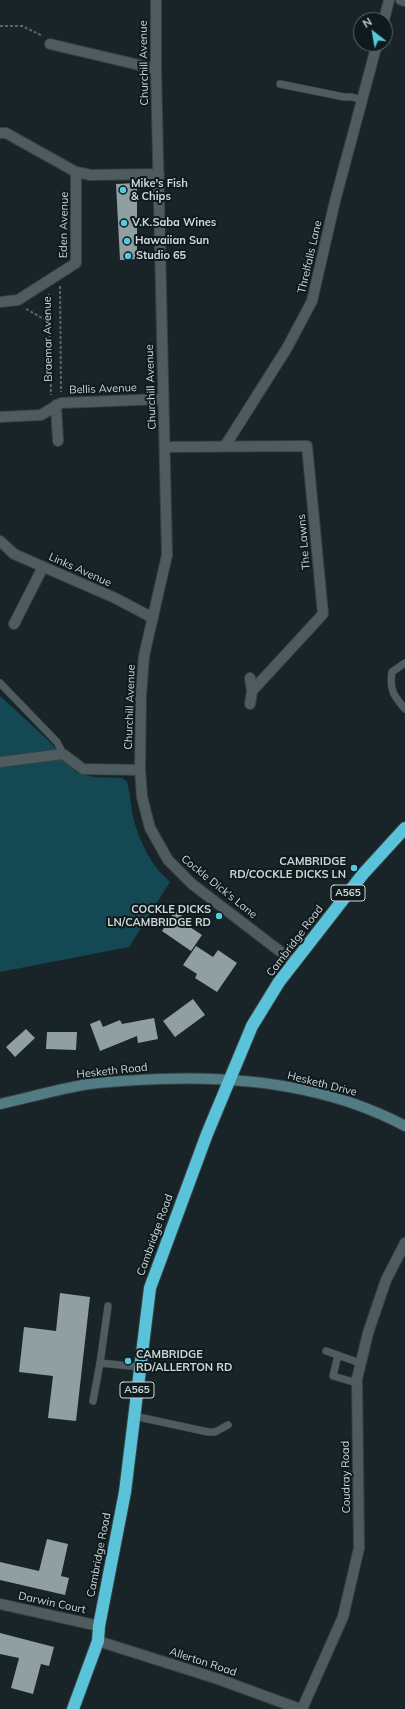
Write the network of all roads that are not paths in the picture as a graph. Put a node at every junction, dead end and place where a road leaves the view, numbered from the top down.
1 (156, 0) edge
2 (389, 0) edge
3 (401, 0) edge
4 (405, 1) edge
5 (386, 12) edge
6 (50, 44) road end
7 (375, 52) edge
8 (156, 69) junction
9 (280, 84) dead end
10 (362, 100) junction
11 (0, 133) edge
12 (76, 172) junction
13 (159, 174) junction
14 (0, 302) edge
15 (163, 399) junction
16 (56, 405) junction
17 (0, 417) edge
18 (58, 441) dead end
19 (225, 446) junction
20 (165, 447) junction
21 (0, 541) edge
22 (43, 567) junction
23 (153, 618) junction
24 (14, 624) dead end
25 (405, 663) edge
26 (250, 678) dead end
27 (0, 683) edge
28 (252, 691) junction
29 (250, 704) dead end
30 (405, 709) edge
31 (63, 754) junction
32 (0, 762) edge
33 (140, 770) junction
34 (405, 828) edge
35 (294, 962) junction
36 (229, 1079) junction
37 (0, 1104) edge
38 (405, 1126) edge
39 (405, 1243) edge
40 (108, 1306) dead end
41 (326, 1352) dead end
42 (338, 1355) junction
43 (100, 1363) junction
44 (360, 1364) junction
45 (140, 1367) junction
46 (357, 1383) junction
47 (93, 1401) dead end
48 (134, 1416) junction
49 (228, 1425) dead end
50 (0, 1604) edge
51 (99, 1626) junction
52 (98, 1641) junction
53 (73, 1709) edge
54 (301, 1709) edge

1 - 8 street, Churchill Avenue
2 - 5 street
3 - 4 street
6 - 8 street
7 - 10 street, Threlfalls Lane
8 - 13 street, Churchill Avenue
9 - 10 lane
10 - 19 street, Threlfalls Lane
11 - 12 street
12 - 13 street
12 - 14 street, Eden Avenue
13 - 15 street, Churchill Avenue
15 - 16 street, Bellis Avenue
15 - 20 street, Churchill Avenue
16 - 17 street, Bellis Avenue
16 - 18 street
19 - 20 street
19 - 28 street, The Lawns
20 - 23 street, Churchill Avenue
21 - 22 street, Links Avenue
22 - 23 street, Links Avenue
22 - 24 street
23 - 33 street, Churchill Avenue
25 - 30 lane
26 - 28 street
27 - 31 lane
28 - 29 street
31 - 32 street
31 - 33 street
33 - 35 street, Cockle Dick's Lane
34 - 35 highway, Cambridge Road / A565
35 - 36 highway, Cambridge Road / A565
36 - 37 street, Hesketh Road
36 - 38 street, Hesketh Drive
36 - 45 highway, Cambridge Road / A565
39 - 44 street, Coudray Road
40 - 43 lane
41 - 42 lane
42 - 44 lane
42 - 46 lane
43 - 45 lane
43 - 47 lane
44 - 46 street, Coudray Road
45 - 48 highway, Cambridge Road / A565
46 - 54 street, Coudray Road
48 - 49 lane
48 - 51 highway, Cambridge Road / A565
50 - 51 street, Darwin Court
51 - 52 highway, Cambridge Road / A565
52 - 53 highway, Cambridge Road / A565
52 - 54 street, Allerton Road

